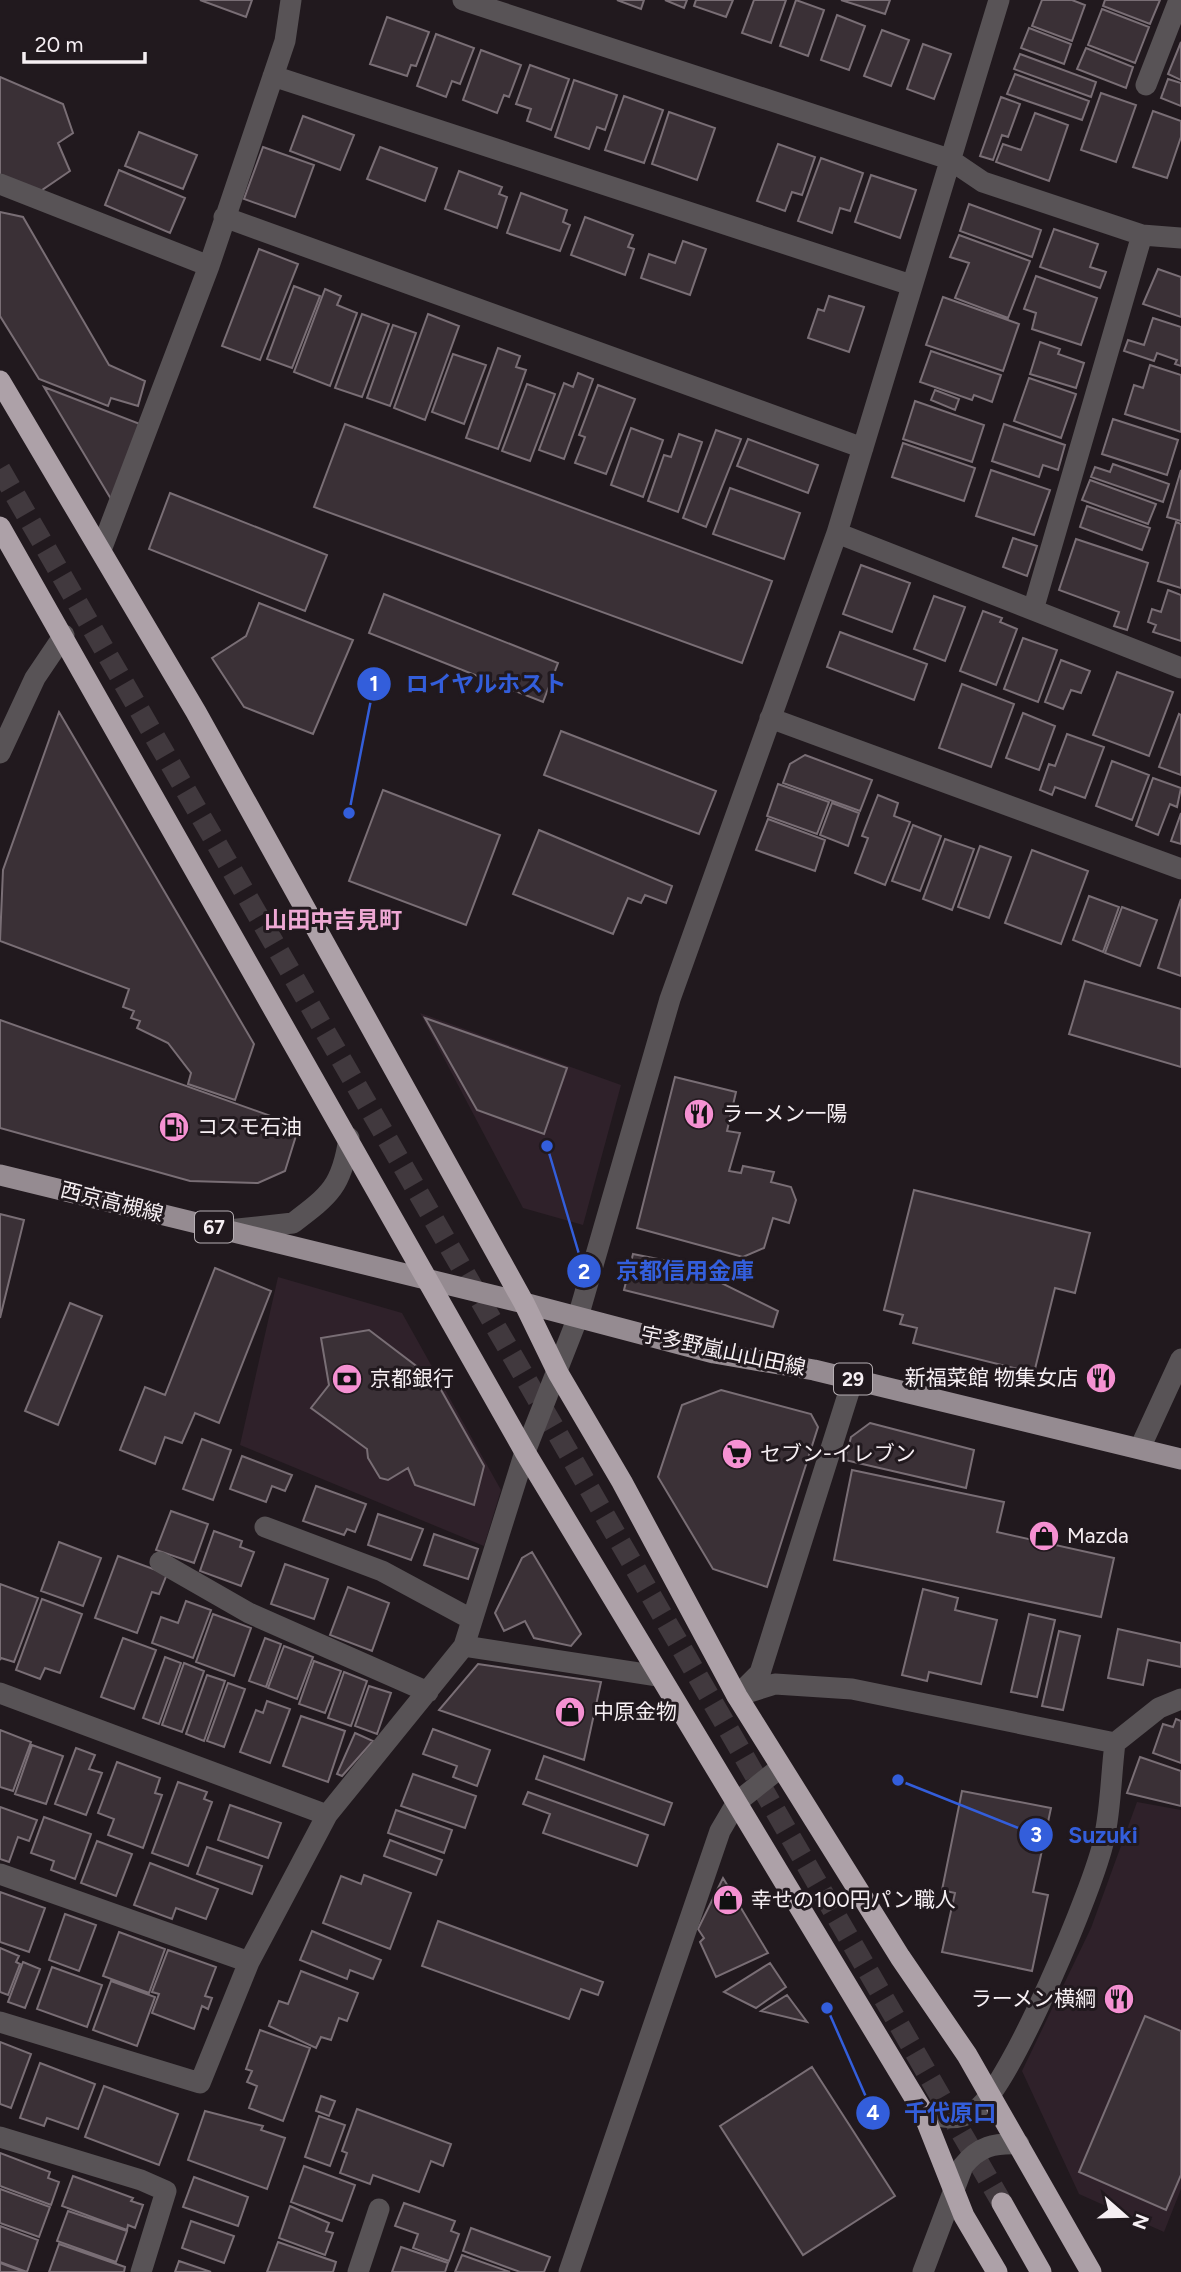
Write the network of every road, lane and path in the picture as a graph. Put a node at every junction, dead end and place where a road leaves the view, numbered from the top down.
1 (291, 0) edge
2 (463, 0) edge
3 (999, 0) edge
4 (1179, 0) edge
5 (273, 76) junction
6 (1146, 85) dead end
7 (949, 159) junction
8 (0, 184) edge
9 (224, 217) junction
10 (1142, 235) junction
11 (1181, 238) edge
12 (209, 266) junction
13 (911, 285) junction
14 (0, 381) edge
15 (863, 448) junction
16 (0, 527) edge
17 (837, 533) junction
18 (101, 550) junction
19 (1033, 610) junction
20 (64, 635) junction
21 (1181, 668) edge
22 (770, 718) junction
23 (0, 753) edge
24 (1181, 869) edge
25 (349, 1138) junction
26 (0, 1175) edge
27 (226, 1230) junction
28 (429, 1280) junction
29 (524, 1303) junction
30 (578, 1317) junction
31 (1181, 1359) edge
32 (558, 1373) junction
33 (853, 1379) junction
34 (1139, 1448) junction
35 (525, 1452) junction
36 (1181, 1459) edge
37 (265, 1527) dead end
38 (160, 1562) dead end
39 (471, 1619) junction
40 (464, 1646) junction
41 (658, 1676) junction
42 (428, 1692) junction
43 (0, 1693) edge
44 (737, 1696) junction
45 (1181, 1699) edge
46 (1115, 1743) junction
47 (780, 1768) junction
48 (737, 1802) junction
49 (327, 1815) junction
50 (0, 1874) edge
51 (249, 1962) junction
52 (0, 2022) edge
53 (989, 2096) junction
54 (922, 2110) junction
55 (0, 2137) edge
56 (1019, 2144) junction
57 (955, 2188) junction
58 (1002, 2203) tunnel mouth
59 (379, 2209) dead end
60 (141, 2272) edge
61 (358, 2272) edge
62 (569, 2272) edge
63 (923, 2272) edge
64 (997, 2272) edge
65 (1041, 2272) edge
66 (1091, 2272) edge

1 - 5 street
2 - 7 street
3 - 7 street
4 - 6 street
5 - 9 street
5 - 13 street
7 - 10 street
7 - 13 street
8 - 12 street
9 - 12 street
9 - 15 street
10 - 11 street
10 - 19 street
12 - 18 street
13 - 15 street
14 - 18 highway
15 - 17 street
16 - 20 highway
17 - 19 street
17 - 22 street
18 - 29 highway
19 - 21 street
20 - 23 street
20 - 25 highway
22 - 24 street
22 - 30 street
25 - 27 street
25 - 28 highway
26 - 27 main road, 西京高槻線 / 67
27 - 28 main road, 西京高槻線 / 67
28 - 29 main road, 宇多野嵐山山田線 / 29
28 - 35 highway
29 - 30 main road, 宇多野嵐山山田線 / 29
29 - 32 highway
30 - 32 street
30 - 33 main road, 宇多野嵐山山田線 / 29
31 - 34 street
32 - 35 street
32 - 44 highway
33 - 34 main road, 宇多野嵐山山田線 / 29
33 - 44 street
34 - 36 main road, 宇多野嵐山山田線 / 29
35 - 39 street
35 - 41 highway
37 - 39 street
38 - 42 street
39 - 40 street
40 - 41 street
40 - 42 street
41 - 48 highway
42 - 49 street
43 - 49 street
44 - 46 street
44 - 47 highway
45 - 46 street
46 - 53 street
47 - 48 street
47 - 53 highway
48 - 54 highway
48 - 62 street
49 - 51 street
50 - 51 street
51 - 52 street
53 - 54 street
53 - 56 highway
54 - 57 highway
55 - 60 street
56 - 57 street
56 - 66 highway
57 - 63 street
57 - 64 highway
58 - 65 highway
59 - 61 street

